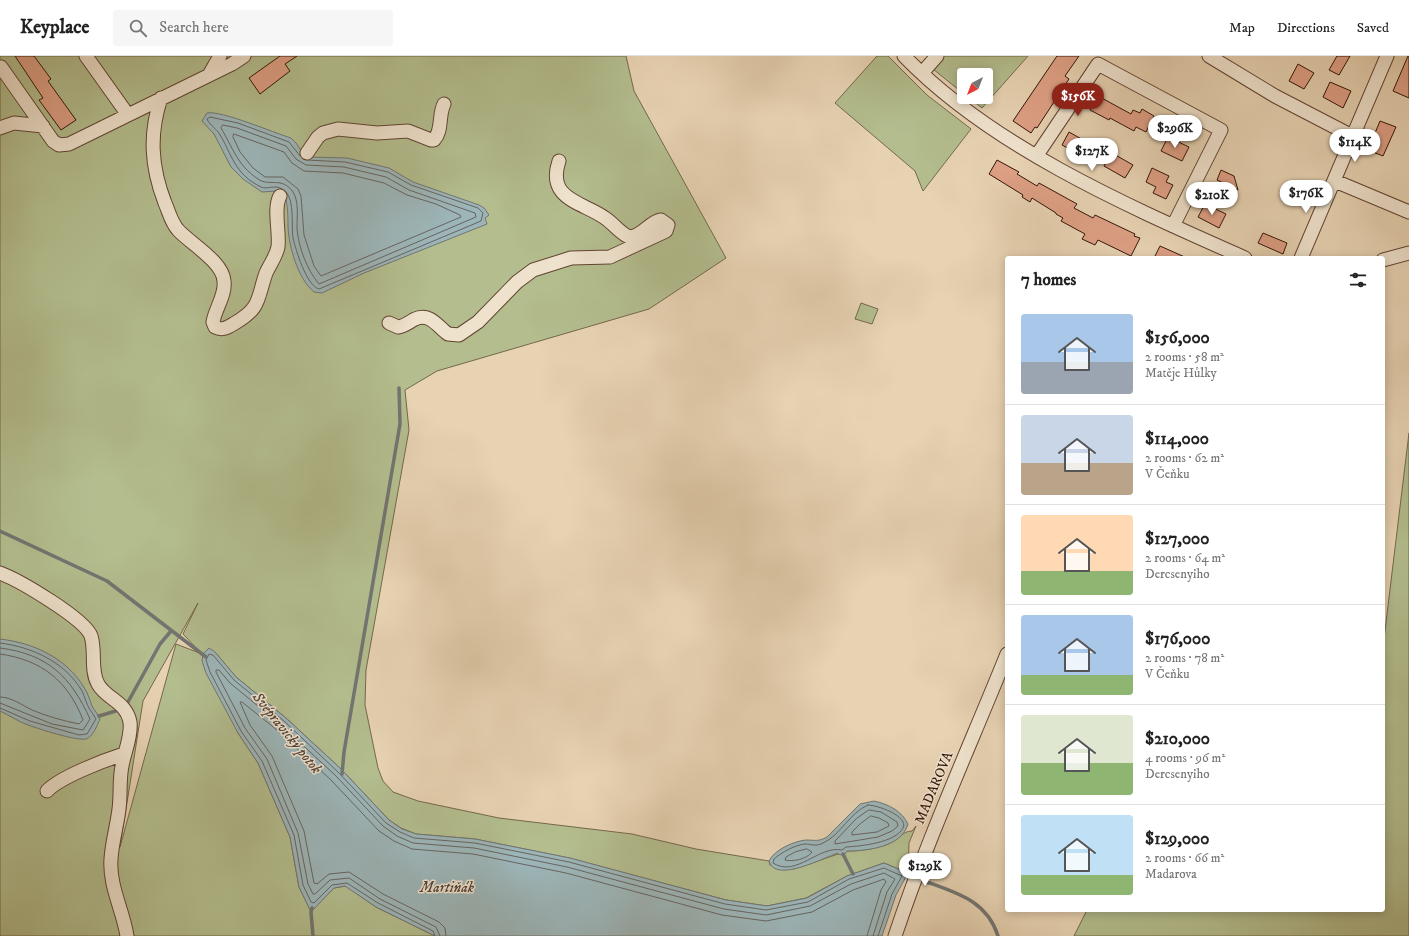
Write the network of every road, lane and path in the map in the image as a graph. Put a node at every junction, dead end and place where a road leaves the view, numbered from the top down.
1 (86, 56) edge
2 (220, 56) edge
3 (244, 56) edge
4 (904, 56) edge
5 (937, 56) edge
6 (1209, 56) edge
7 (1387, 56) edge
8 (1, 67) edge
9 (922, 73) junction
10 (208, 75) junction
11 (161, 98) junction
12 (444, 104) dead end
13 (128, 115) junction
14 (43, 126) junction
15 (0, 128) edge
16 (1352, 136) junction
17 (307, 153) dead end
18 (1037, 156) junction
19 (559, 161) dead end
20 (1334, 181) junction
21 (280, 196) dead end
22 (1409, 212) edge
23 (1173, 226) junction
24 (1409, 253) edge
25 (1240, 256) edge
26 (1302, 256) edge
27 (1386, 259) edge
28 (389, 323) dead end
29 (0, 573) edge
30 (1005, 659) edge
31 (124, 754) junction
32 (46, 791) dead end
33 (126, 936) edge
34 (894, 936) edge

1 - 13 street
2 - 10 street
3 - 10 street
4 - 9 street
5 - 9 street
6 - 16 street
7 - 16 street
8 - 14 street
9 - 18 street
10 - 11 street
11 - 13 street
11 - 21 street
12 - 17 street
13 - 14 street
14 - 15 street
16 - 20 street
18 - 23 street
18 - 23 street
19 - 28 street
20 - 22 street
20 - 26 street
23 - 25 street
24 - 27 street
29 - 31 street
30 - 34 street, MADAROVA
31 - 32 street
31 - 33 street

